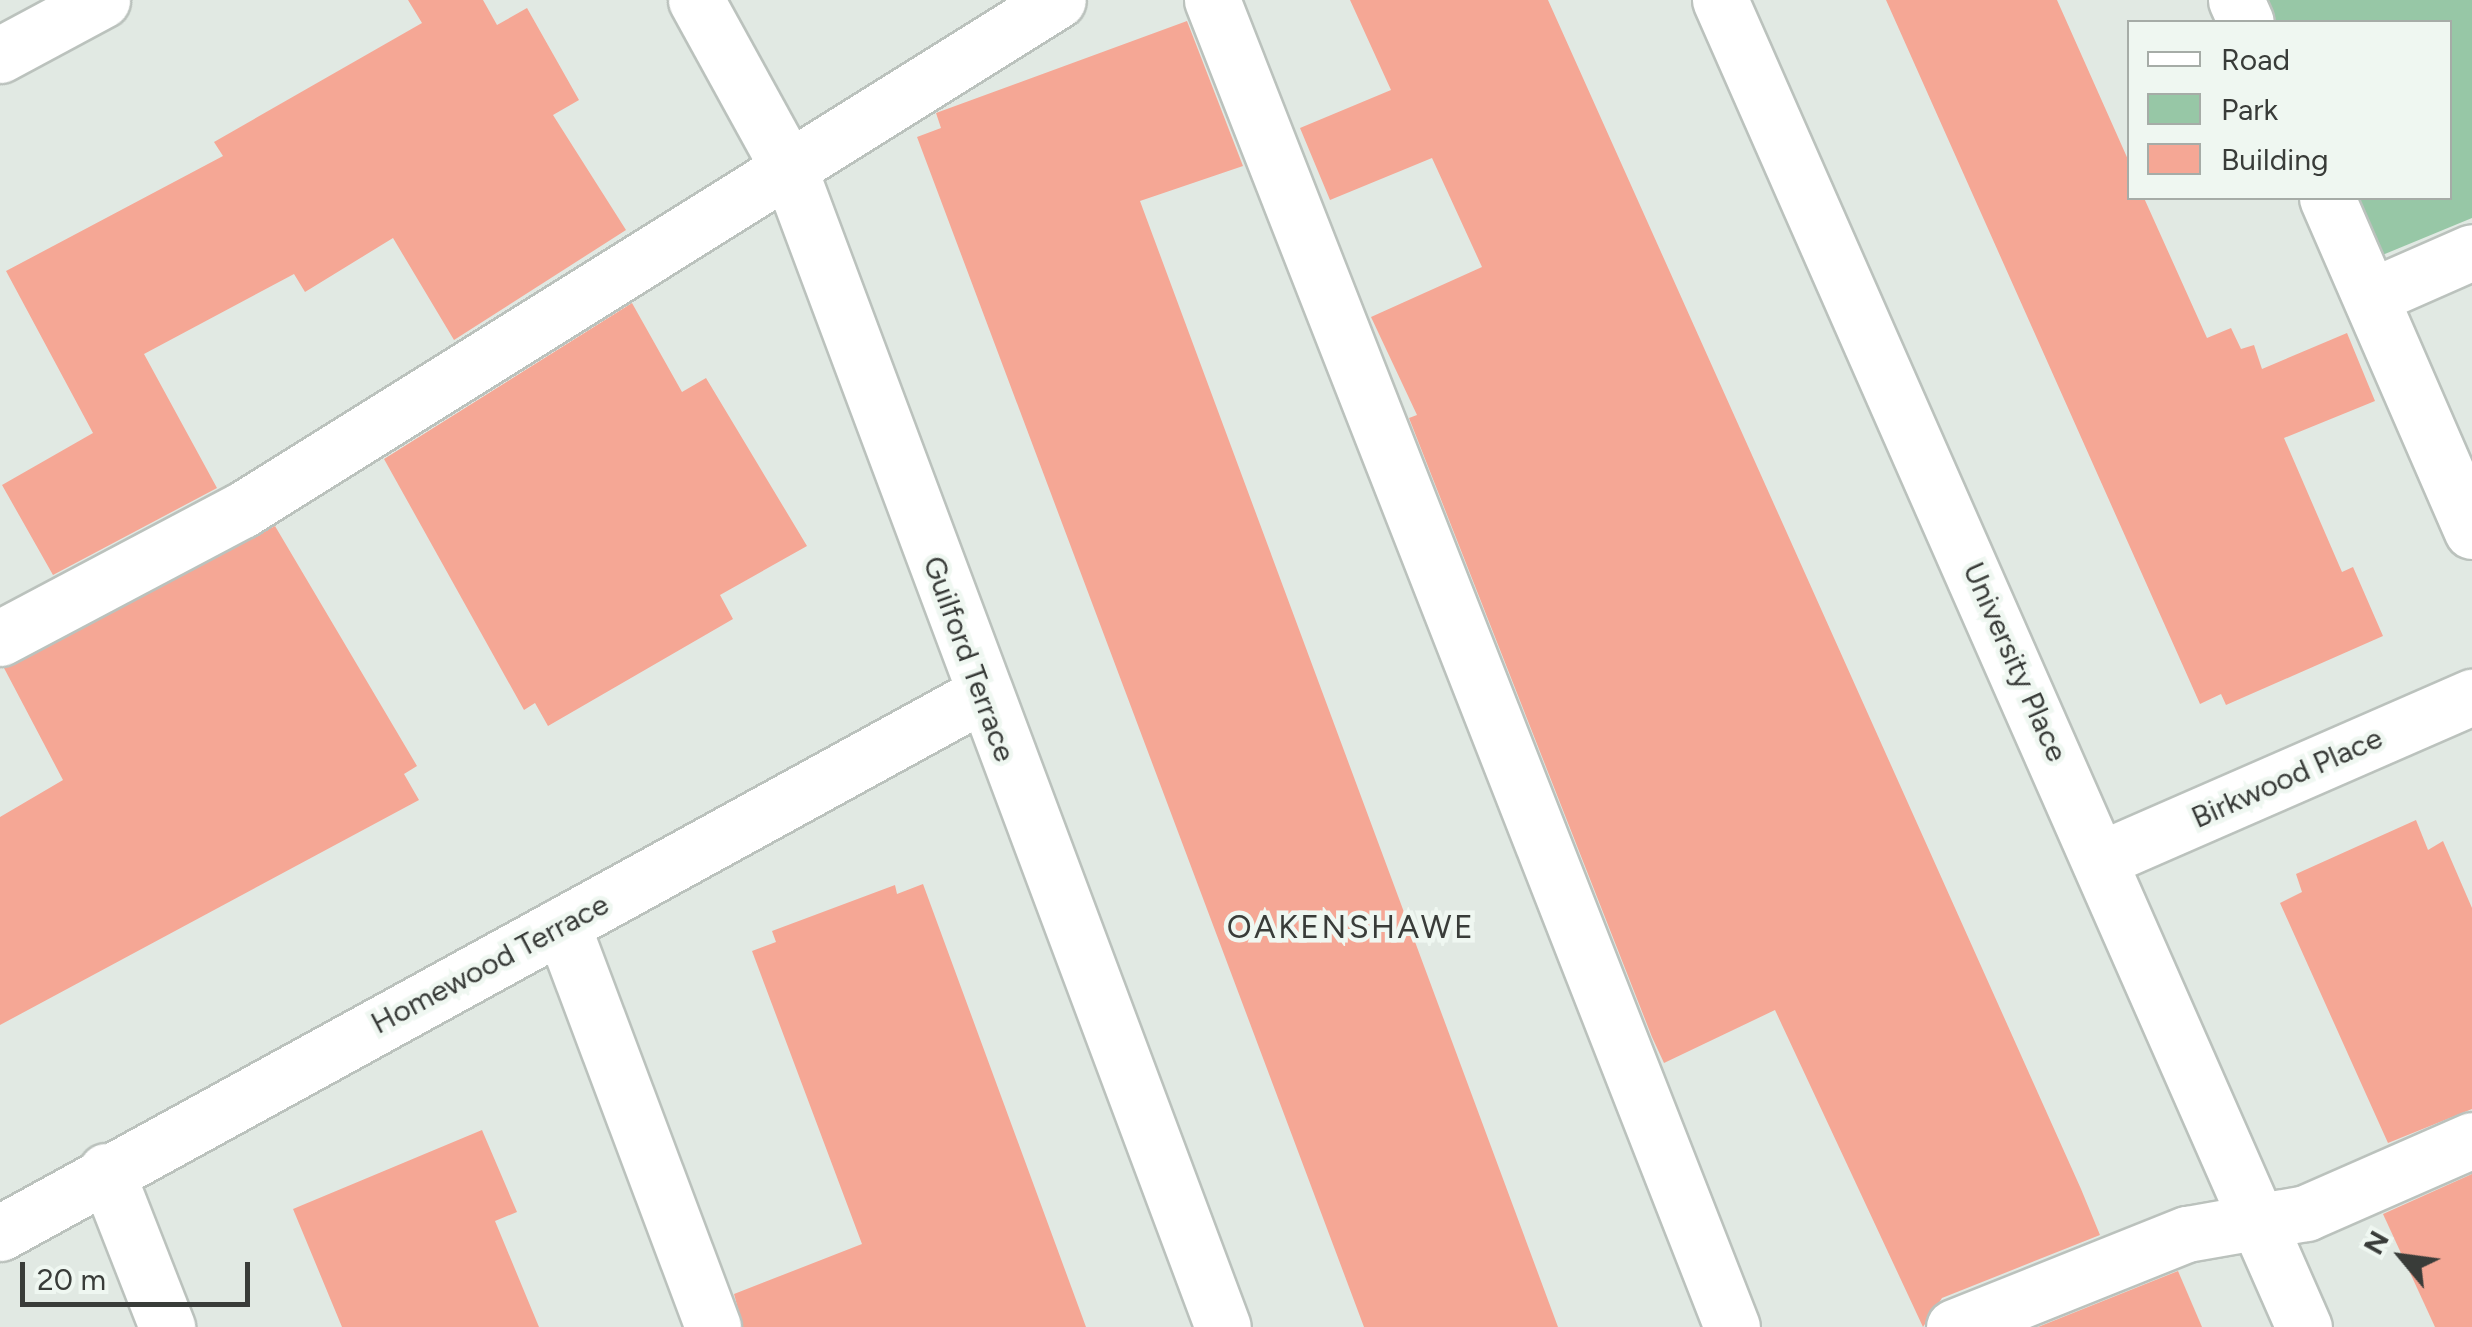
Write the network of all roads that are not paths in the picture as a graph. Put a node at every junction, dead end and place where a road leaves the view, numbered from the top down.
1 (102, 0) edge
2 (696, 0) edge
3 (1058, 0) edge
4 (1212, 0) edge
5 (1720, 0) edge
6 (0, 55) edge
7 (790, 170) junction
8 (2328, 200) edge
9 (2472, 252) edge
10 (2372, 296) junction
11 (2472, 531) edge
12 (0, 638) edge
13 (981, 695) junction
14 (2472, 697) edge
15 (2103, 858) junction
16 (562, 926) junction
17 (2472, 1140) edge
18 (106, 1172) junction
19 (2256, 1222) junction
20 (0, 1233) edge
21 (167, 1327) edge
22 (713, 1327) edge
23 (1223, 1327) edge
24 (1732, 1327) edge
25 (1954, 1327) edge
26 (2304, 1327) edge

1 - 6 street
2 - 7 street, Guilford Terrace
3 - 7 street
4 - 24 street
5 - 15 street, University Place
7 - 12 street
7 - 13 street, Guilford Terrace
8 - 10 street
9 - 10 street
10 - 11 street
13 - 16 street, Homewood Terrace
13 - 23 street, Guilford Terrace
14 - 15 street, Birkwood Place
15 - 19 street, University Place
16 - 18 street, Homewood Terrace
16 - 22 street
17 - 19 street
18 - 20 street, Homewood Terrace
18 - 21 street
19 - 25 street
19 - 26 street, University Place

